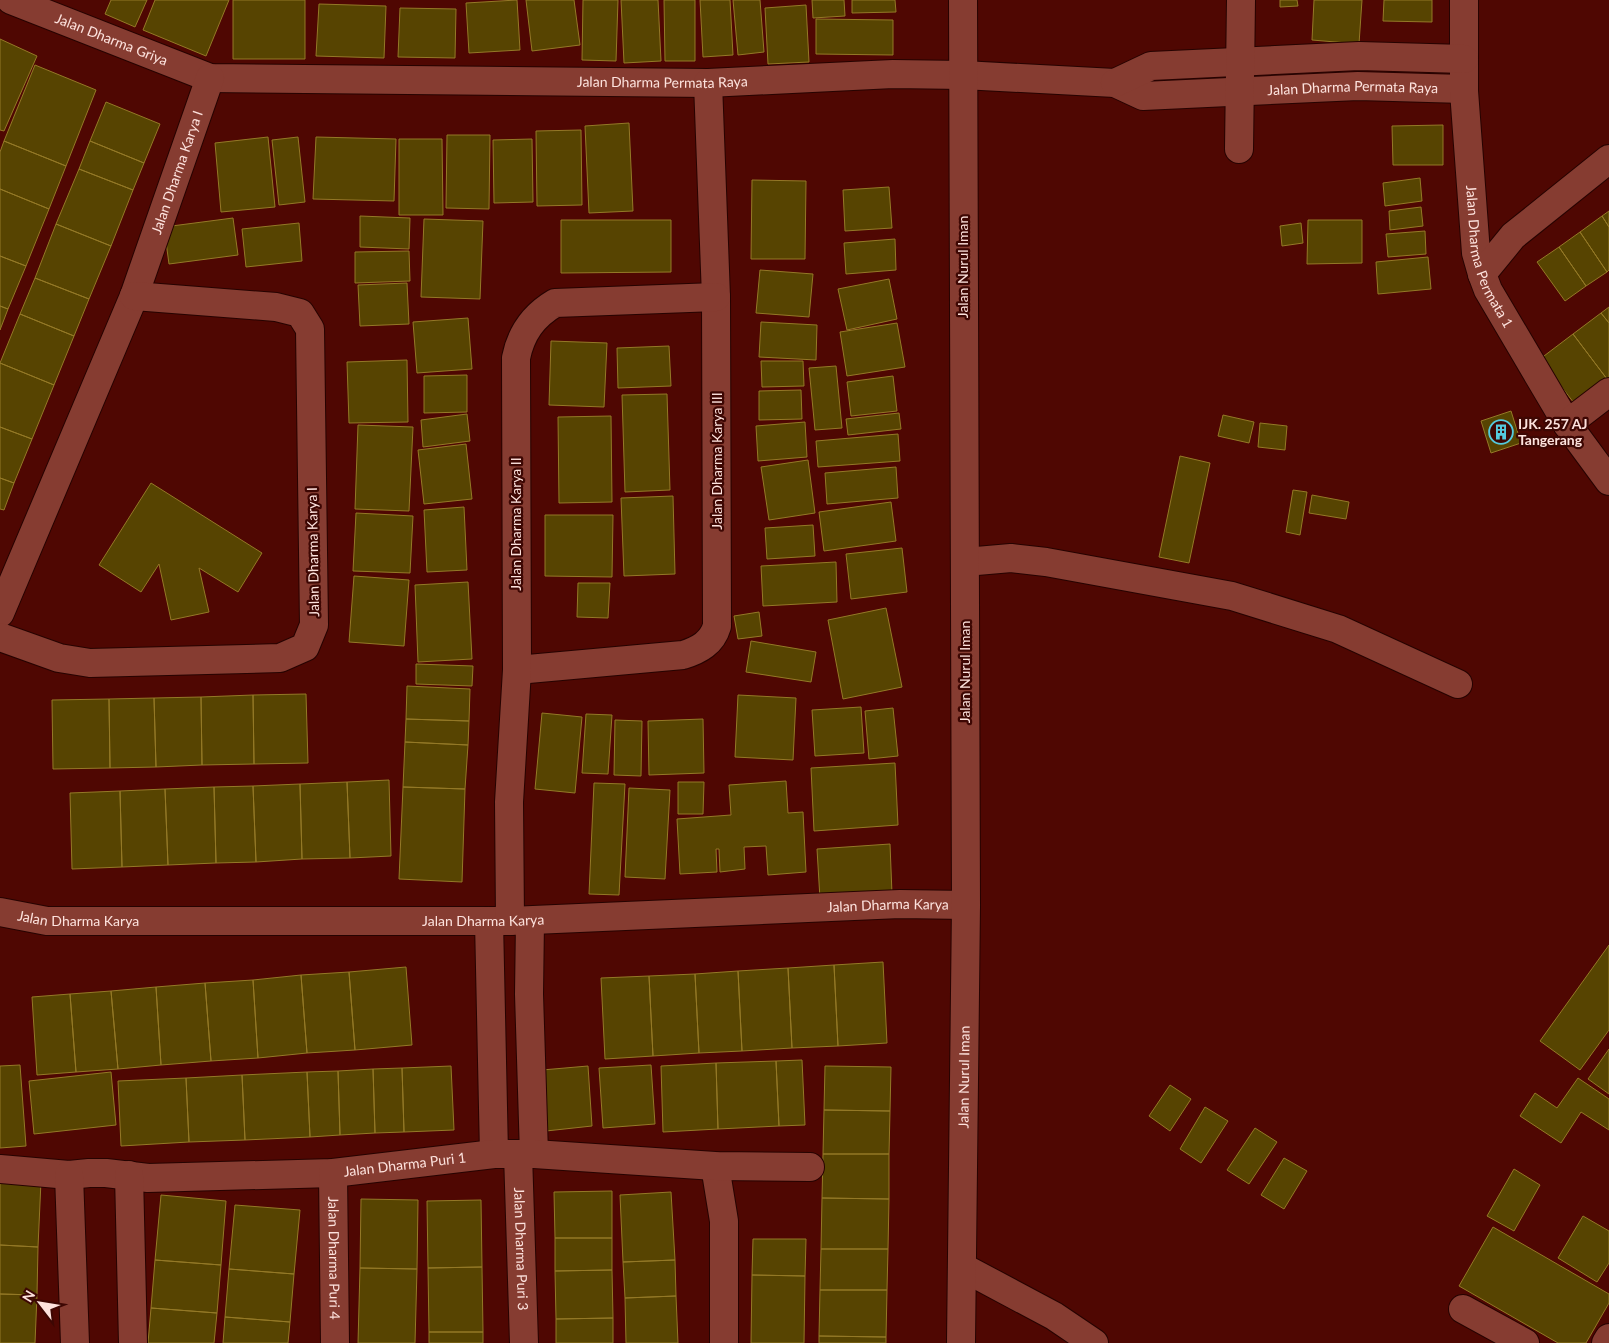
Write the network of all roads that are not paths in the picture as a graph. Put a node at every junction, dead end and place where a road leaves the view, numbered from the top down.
1 (963, 0) edge
2 (1241, 0) edge
3 (1464, 0) edge
4 (20, 2) edge
5 (1464, 60) junction
6 (1241, 62) junction
7 (963, 75) junction
8 (210, 78) junction
9 (708, 83) junction
10 (1115, 83) junction
11 (1464, 89) junction
12 (1241, 93) junction
13 (1238, 149) dead end
14 (1609, 159) edge
15 (1482, 274) junction
16 (134, 296) junction
17 (716, 297) junction
18 (1609, 392) edge
19 (1567, 424) junction
20 (1609, 481) edge
21 (964, 562) junction
22 (0, 613) edge
23 (0, 637) edge
24 (517, 670) junction
25 (1458, 684) dead end
26 (966, 905) junction
27 (0, 912) edge
28 (510, 921) junction
29 (515, 1154) junction
30 (715, 1166) junction
31 (810, 1167) dead end
32 (0, 1169) edge
33 (334, 1173) junction
34 (69, 1175) junction
35 (129, 1175) junction
36 (962, 1267) junction
37 (1463, 1309) dead end
38 (1609, 1338) edge
39 (75, 1343) edge
40 (133, 1343) edge
41 (335, 1343) edge
42 (524, 1343) edge
43 (724, 1343) edge
44 (961, 1343) edge
45 (1094, 1343) edge
46 (1525, 1343) edge
47 (1606, 1343) edge

1 - 7 street, Jalan Nurul Iman
2 - 6 street
3 - 5 street, Jalan Dharma Permata 1
4 - 8 street, Jalan Dharma Griya
5 - 6 street, Jalan Dharma Permata Raya
5 - 11 street, Jalan Dharma Permata 1
6 - 10 street, Jalan Dharma Permata Raya
6 - 12 street
7 - 9 street, Jalan Dharma Permata Raya
7 - 10 street, Jalan Dharma Permata Raya
7 - 21 street, Jalan Nurul Iman
8 - 9 street, Jalan Dharma Permata Raya
8 - 16 street, Jalan Dharma Karya I
9 - 17 street, Jalan Dharma Karya III
10 - 12 street, Jalan Dharma Permata Raya
11 - 12 street, Jalan Dharma Permata Raya
11 - 15 street, Jalan Dharma Permata 1
12 - 13 street
14 - 15 street
15 - 19 street, Jalan Dharma Permata 1
16 - 22 street, Jalan Dharma Karya I
16 - 23 street, Jalan Dharma Karya I
17 - 24 street, Jalan Dharma Karya II
17 - 24 street, Jalan Dharma Karya III
18 - 19 street
19 - 20 street, Jalan Dharma Permata 1
21 - 25 street
21 - 26 street, Jalan Nurul Iman
24 - 28 street, Jalan Dharma Karya II
26 - 28 street, Jalan Dharma Karya
26 - 36 street, Jalan Nurul Iman
27 - 28 street, Jalan Dharma Karya
28 - 29 street
28 - 29 street
29 - 30 street, Jalan Dharma Puri 1
29 - 33 street, Jalan Dharma Puri 1
29 - 42 street, Jalan Dharma Puri 3
30 - 31 street, Jalan Dharma Puri 1
30 - 43 street
32 - 34 street, Jalan Dharma Puri 1
33 - 35 street, Jalan Dharma Puri 1
33 - 41 street, Jalan Dharma Puri 4
34 - 35 street, Jalan Dharma Puri 1
34 - 39 street
35 - 40 street
36 - 44 street, Jalan Nurul Iman
36 - 45 street
37 - 46 street
38 - 47 street

